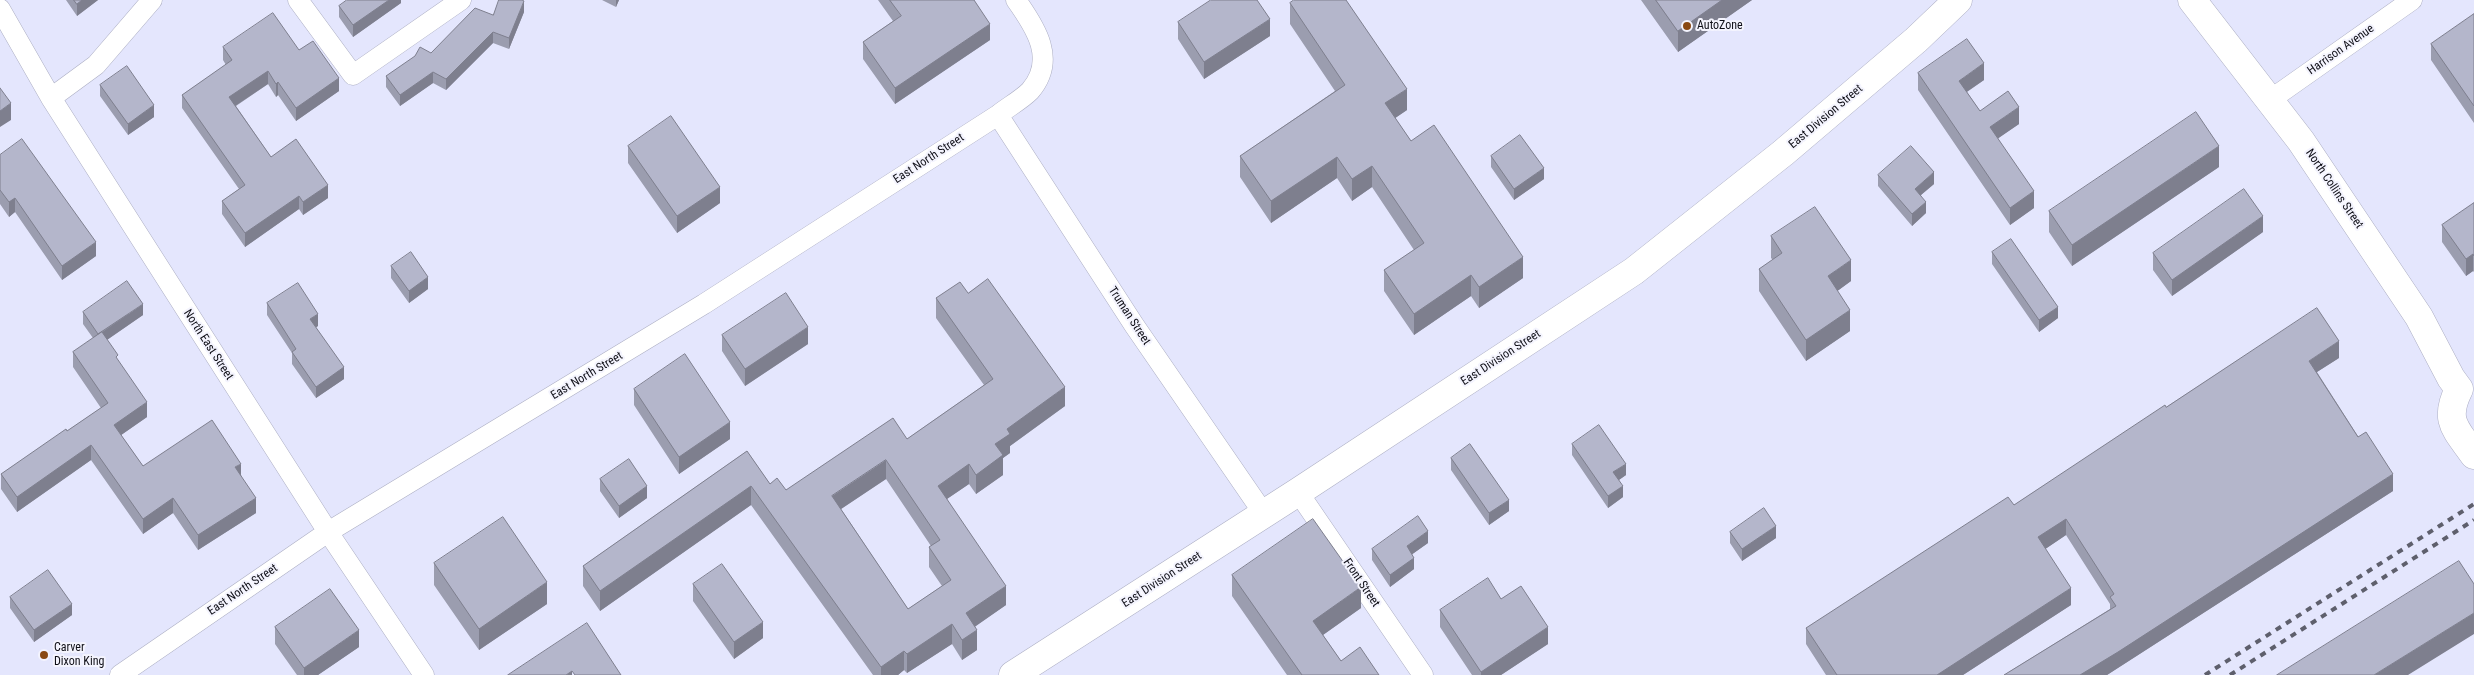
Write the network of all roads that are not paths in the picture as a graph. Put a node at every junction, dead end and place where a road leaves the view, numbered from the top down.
1 (152, 0) edge
2 (298, 0) edge
3 (460, 0) edge
4 (1016, 0) edge
5 (1958, 0) edge
6 (2192, 0) edge
7 (2412, 0) edge
8 (0, 9) edge
9 (50, 98) junction
10 (2270, 100) junction
11 (998, 115) junction
12 (2467, 389) edge
13 (2474, 455) edge
14 (1298, 492) junction
15 (1264, 514) junction
16 (328, 532) junction
17 (120, 675) edge
18 (424, 675) edge
19 (1013, 675) edge
20 (1424, 675) edge

1 - 9 street
2 - 3 street
4 - 11 street, East North Street
5 - 14 main road, East Division Street
6 - 10 main road, North Collins Street
7 - 10 street, Harrison Avenue
8 - 9 street, North East Street
9 - 16 street, North East Street
10 - 12 main road, North Collins Street
11 - 15 street, Truman Street
11 - 16 street, East North Street
12 - 13 main road, North Collins Street
14 - 15 main road, East Division Street
14 - 20 street, Front Street
15 - 19 main road, East Division Street
16 - 17 street, East North Street
16 - 18 street, North East Street

